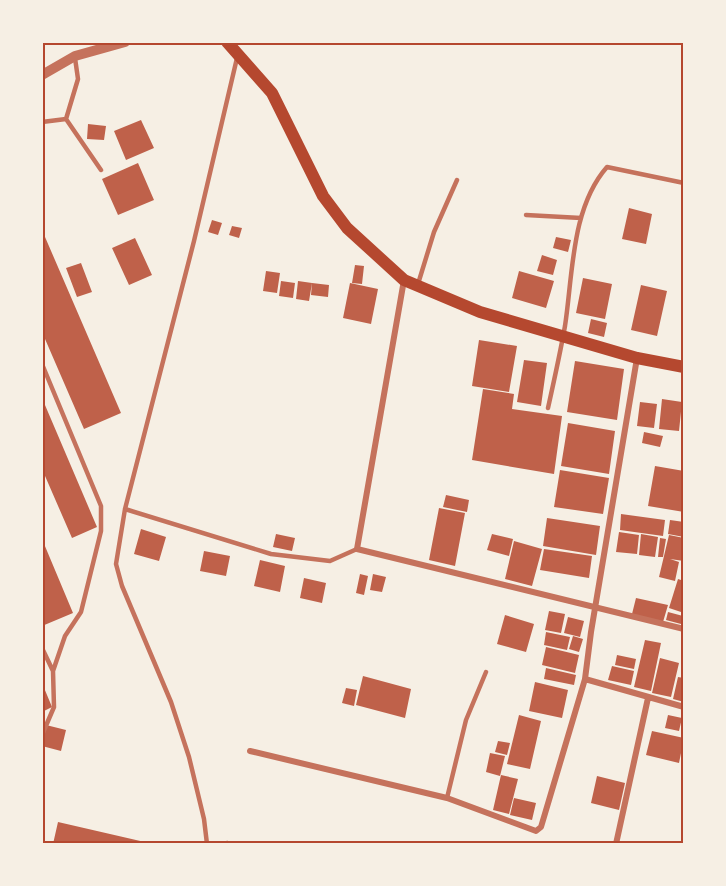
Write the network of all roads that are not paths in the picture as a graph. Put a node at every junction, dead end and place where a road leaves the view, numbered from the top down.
1 (125, 42) edge
2 (227, 42) edge
3 (238, 52) junction
4 (75, 56) junction
5 (42, 75) edge
6 (66, 119) junction
7 (42, 122) edge
8 (101, 170) dead end
9 (456, 180) dead end
10 (684, 183) edge
11 (526, 214) dead end
12 (581, 218) junction
13 (404, 280) junction
14 (417, 287) junction
15 (563, 335) junction
16 (638, 358) junction
17 (42, 364) edge
18 (684, 368) edge
19 (548, 408) dead end
20 (125, 509) junction
21 (357, 549) junction
22 (596, 606) junction
23 (684, 629) edge
24 (42, 648) edge
25 (53, 671) junction
26 (486, 672) dead end
27 (585, 679) junction
28 (648, 698) junction
29 (684, 707) edge
30 (42, 735) edge
31 (250, 751) dead end
32 (447, 798) junction
33 (207, 844) edge
34 (615, 844) edge

1 - 4 street
2 - 3 main road
3 - 13 main road
3 - 20 lane
4 - 5 street
4 - 6 lane
6 - 7 lane
6 - 8 lane
9 - 14 lane
10 - 12 lane
11 - 12 lane
12 - 15 lane
13 - 14 main road
13 - 21 street
14 - 15 main road
15 - 16 main road
15 - 19 lane
16 - 18 main road
16 - 22 street
17 - 25 lane
20 - 21 lane
20 - 33 lane
21 - 22 street
22 - 23 street
22 - 27 street
24 - 25 lane
25 - 30 lane
26 - 32 lane
27 - 28 street
27 - 32 street
28 - 29 street
28 - 34 street
31 - 32 street

